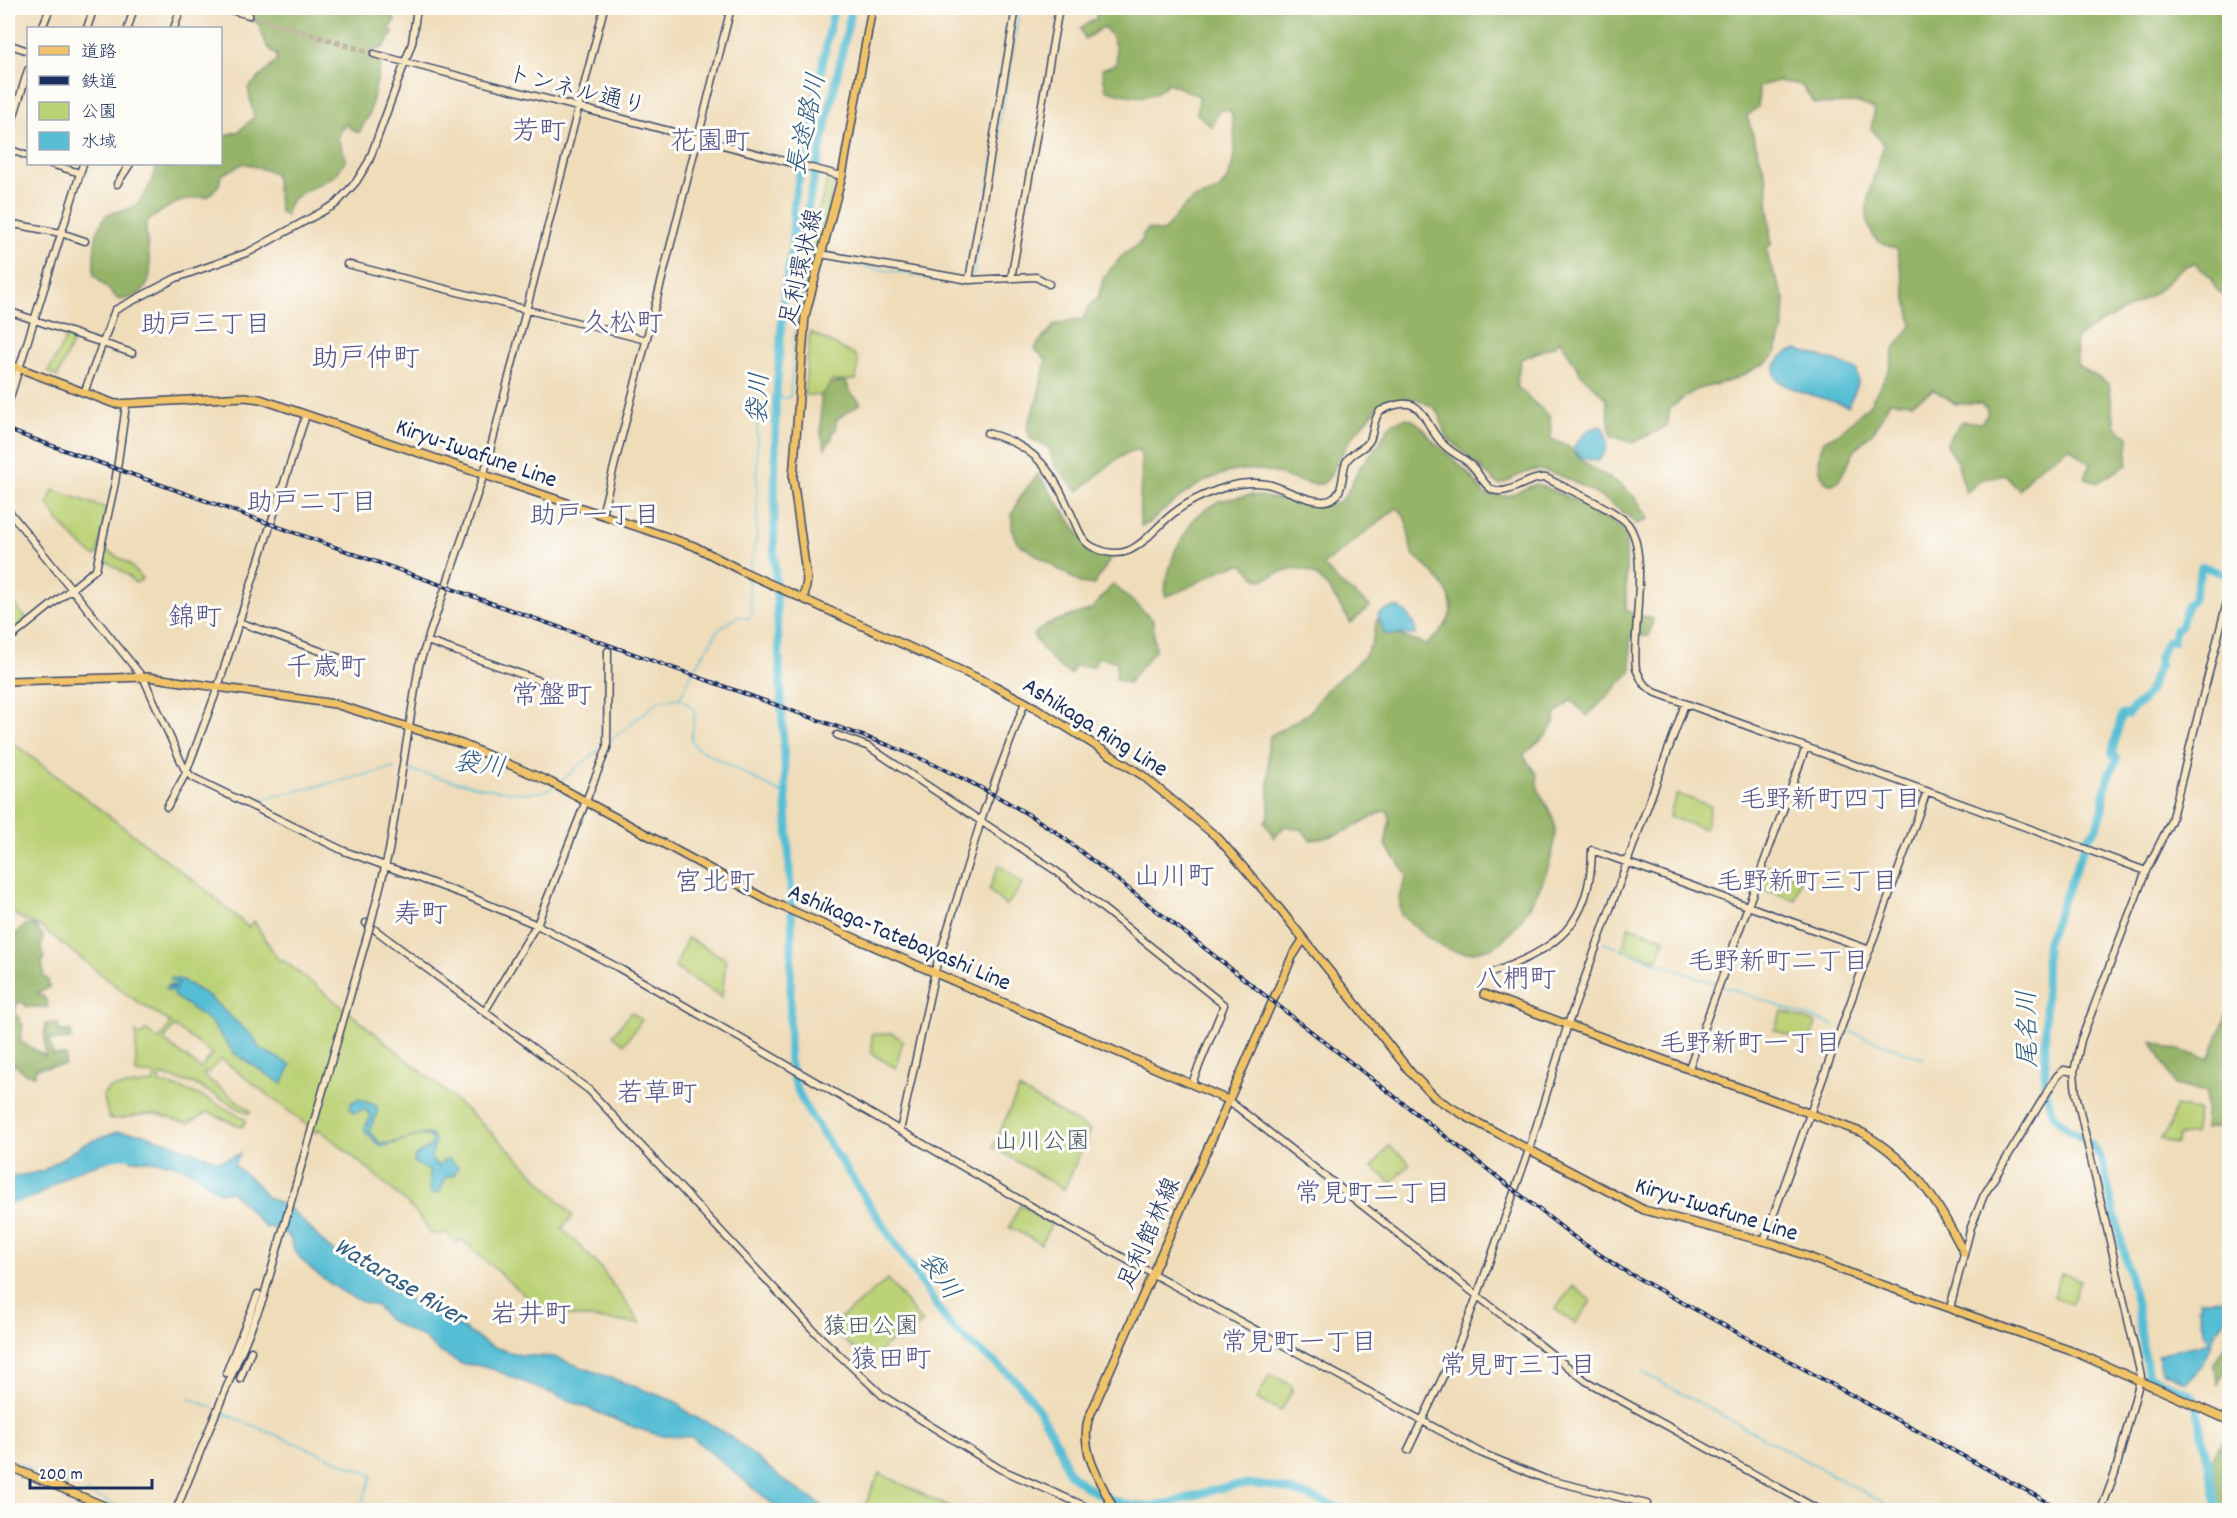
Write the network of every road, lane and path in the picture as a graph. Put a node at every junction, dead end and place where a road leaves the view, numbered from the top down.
1 (50, 8) edge
2 (94, 8) edge
3 (135, 8) edge
4 (181, 8) edge
5 (223, 8) edge
6 (417, 8) edge
7 (604, 8) edge
8 (731, 8) edge
9 (872, 8) edge
10 (1016, 8) edge
11 (1059, 8) edge
12 (249, 15) tunnel mouth
13 (42, 27) edge
14 (87, 27) edge
15 (128, 27) edge
16 (174, 27) edge
17 (8, 44) edge
18 (27, 51) edge
19 (374, 54) tunnel mouth
20 (405, 64) junction
21 (27, 73) edge
22 (578, 108) junction
23 (8, 135) edge
24 (698, 139) junction
25 (8, 149) edge
26 (27, 156) edge
27 (54, 165) edge
28 (83, 165) edge
29 (129, 165) edge
30 (80, 173) junction
31 (842, 176) junction
32 (117, 184) dead end
33 (8, 223) edge
34 (61, 233) junction
35 (85, 241) dead end
36 (821, 254) junction
37 (347, 264) dead end
38 (1011, 279) junction
39 (969, 280) junction
40 (1049, 284) dead end
41 (526, 309) junction
42 (8, 311) edge
43 (33, 319) junction
44 (646, 340) junction
45 (102, 343) junction
46 (132, 352) dead end
47 (8, 364) edge
48 (17, 368) junction
49 (84, 393) junction
50 (8, 404) edge
51 (126, 405) junction
52 (306, 415) junction
53 (987, 434) dead end
54 (484, 474) junction
55 (8, 510) edge
56 (602, 514) junction
57 (72, 589) junction
58 (2229, 590) edge
59 (804, 597) junction
60 (239, 622) junction
61 (8, 640) edge
62 (427, 641) junction
63 (608, 651) dead end
64 (351, 662) dead end
65 (141, 676) junction
66 (8, 681) edge
67 (549, 684) dead end
68 (218, 687) junction
69 (1025, 702) junction
70 (1684, 704) junction
71 (407, 726) junction
72 (837, 735) dead end
73 (1806, 747) junction
74 (186, 773) junction
75 (1927, 791) junction
76 (585, 801) junction
77 (167, 807) dead end
78 (981, 821) junction
79 (1627, 863) junction
80 (385, 867) junction
81 (2146, 871) junction
82 (1748, 907) junction
83 (369, 921) junction
84 (537, 924) junction
85 (1303, 940) junction
86 (1870, 950) junction
87 (935, 972) junction
88 (1491, 973) dead end
89 (1485, 994) dead end
90 (485, 1011) junction
91 (1569, 1024) junction
92 (1689, 1068) junction
93 (2074, 1072) junction
94 (1192, 1083) junction
95 (1228, 1100) junction
96 (1811, 1112) junction
97 (900, 1131) junction
98 (1529, 1150) junction
99 (1764, 1240) junction
100 (1964, 1253) junction
101 (1152, 1274) junction
102 (261, 1296) junction
103 (1477, 1297) junction
104 (1950, 1308) junction
105 (251, 1350) dead end
106 (226, 1373) dead end
107 (240, 1379) dead end
108 (2140, 1383) junction
109 (1422, 1421) junction
110 (2229, 1421) edge
111 (1408, 1450) dead end
112 (8, 1466) edge
113 (1647, 1504) dead end
114 (114, 1510) edge
115 (176, 1510) edge
116 (1094, 1510) edge
117 (1114, 1510) edge
118 (1819, 1510) edge
119 (2101, 1510) edge

1 - 13 street
2 - 14 street
3 - 15 street
4 - 16 street
5 - 12 street
6 - 20 street
7 - 22 street
8 - 24 street
9 - 31 main road, 足利環状線
10 - 39 street
11 - 38 street
17 - 18 street
19 - 20 street, トンネル通り
20 - 22 street, トンネル通り
20 - 45 street
21 - 23 street
22 - 24 street, トンネル通り
22 - 41 street
24 - 31 street, トンネル通り
24 - 44 street
25 - 26 street
27 - 30 street
28 - 30 street
29 - 32 street
30 - 34 street
31 - 36 main road, 足利環状線
33 - 34 street
34 - 35 street
34 - 43 street
36 - 39 street
36 - 59 main road, 足利環状線
37 - 41 street
38 - 39 street
38 - 40 street
41 - 44 street
41 - 54 street
42 - 43 street
43 - 45 street
43 - 48 street
44 - 56 street
45 - 46 street
45 - 49 street
47 - 48 main road, Kiryu-Iwafune Line
48 - 49 main road, Kiryu-Iwafune Line
48 - 50 street
49 - 51 main road, Kiryu-Iwafune Line
51 - 52 main road, Kiryu-Iwafune Line
51 - 57 street
52 - 54 main road, Kiryu-Iwafune Line
52 - 60 street
53 - 70 street
54 - 56 main road, Kiryu-Iwafune Line
54 - 62 street
55 - 57 street
56 - 59 main road, Kiryu-Iwafune Line
57 - 61 street
57 - 65 street
58 - 81 street
59 - 69 main road, Ashikaga Ring Line
60 - 64 street
60 - 68 street
62 - 67 street
62 - 71 street
63 - 76 street
65 - 66 main road, Ashikaga-Tatebayashi Line
65 - 68 main road, Ashikaga-Tatebayashi Line
65 - 74 street
68 - 71 main road, Ashikaga-Tatebayashi Line
68 - 74 street
69 - 78 street
69 - 85 main road, Ashikaga Ring Line
70 - 73 street
70 - 79 street
71 - 76 main road, Ashikaga-Tatebayashi Line
71 - 80 street
72 - 78 street
73 - 75 street
73 - 82 street
74 - 77 street
74 - 80 street
75 - 81 street
75 - 86 street
76 - 84 street
76 - 87 main road, Ashikaga-Tatebayashi Line
78 - 87 street
78 - 94 street
79 - 82 street
79 - 88 street
79 - 91 street
80 - 83 street
80 - 84 street
81 - 93 street
82 - 86 street
82 - 92 street
83 - 90 street
83 - 102 street, bridge
84 - 90 street
84 - 97 street
85 - 95 main road
85 - 98 main road, Kiryu-Iwafune Line
86 - 96 street
87 - 94 main road, Ashikaga-Tatebayashi Line
87 - 97 street
89 - 91 main road
90 - 116 street
91 - 92 main road
91 - 98 street
92 - 96 main road
93 - 100 street
93 - 108 street
94 - 95 main road, Ashikaga-Tatebayashi Line
95 - 101 main road, 足利館林線
95 - 103 street
96 - 99 street
96 - 100 main road
97 - 101 street
98 - 99 main road, Kiryu-Iwafune Line
98 - 103 street
99 - 104 main road, Kiryu-Iwafune Line
100 - 104 street
101 - 109 street
101 - 117 main road
102 - 106 street
102 - 115 street
103 - 109 street
103 - 118 street
104 - 108 main road, Kiryu-Iwafune Line
105 - 107 street
108 - 110 main road, Kiryu-Iwafune Line
108 - 119 street
109 - 111 street
109 - 113 street
112 - 114 main road

